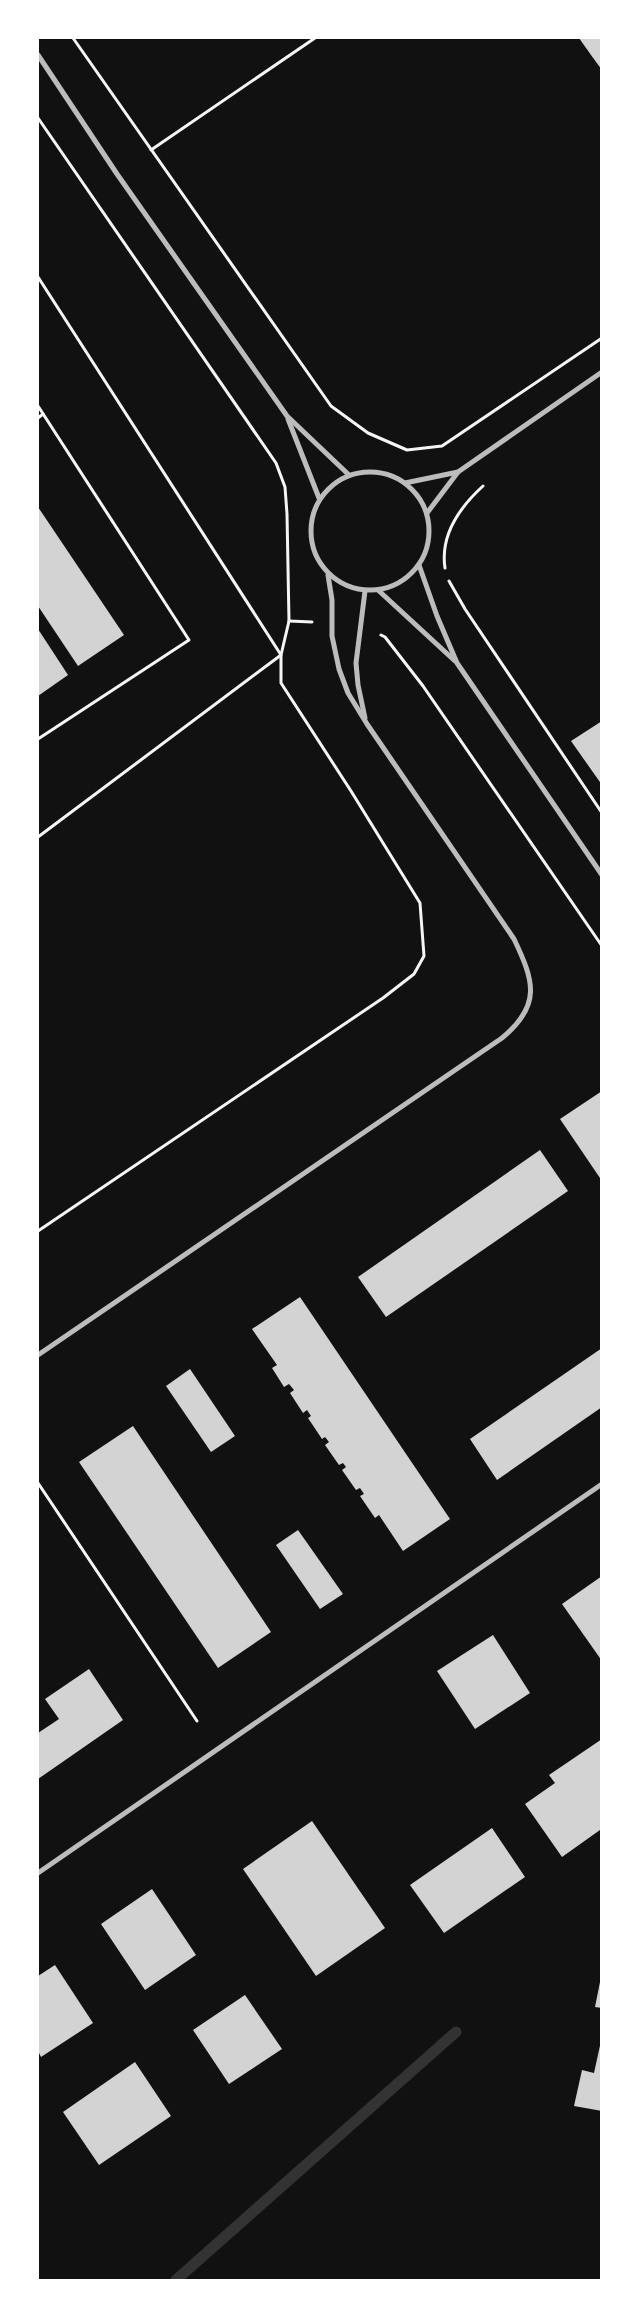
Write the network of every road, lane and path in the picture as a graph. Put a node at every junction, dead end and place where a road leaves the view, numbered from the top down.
1 (73, 38) edge
2 (315, 38) edge
3 (310, 39) edge
4 (38, 55) edge
5 (38, 118) edge
6 (152, 150) junction
7 (38, 277) edge
8 (602, 338) edge
9 (602, 372) edge
10 (38, 406) edge
11 (43, 414) junction
12 (286, 416) junction
13 (38, 418) edge
14 (458, 472) junction
15 (349, 475) junction
16 (405, 483) junction
17 (484, 486) dead end
18 (319, 498) junction
19 (426, 513) junction
20 (419, 565) junction
21 (328, 575) junction
22 (378, 590) junction
23 (365, 591) junction
24 (289, 621) junction
25 (316, 622) dead end
26 (385, 638) dead end
27 (282, 655) junction
28 (458, 663) junction
29 (367, 724) junction
30 (38, 739) edge
31 (602, 812) edge
32 (38, 837) edge
33 (602, 875) edge
34 (602, 946) edge
35 (38, 1231) edge
36 (38, 1355) edge
37 (38, 1484) edge
38 (602, 1484) edge
39 (197, 1721) dead end
40 (38, 1873) edge

1 - 6 path
2 - 3 path
3 - 6 path
4 - 12 street
5 - 24 path
6 - 8 path
7 - 27 path
9 - 14 street
10 - 11 path
11 - 13 path
11 - 30 path
12 - 15 street
12 - 18 street
14 - 16 street
14 - 19 street
15 - 16 street
15 - 18 street
16 - 19 street
17 - 31 path
18 - 21 street
19 - 20 street
20 - 22 street
20 - 28 street
21 - 23 street
21 - 29 street
22 - 23 street
22 - 28 street
23 - 29 street
24 - 25 path
24 - 27 path
26 - 34 path
27 - 32 path
27 - 35 path
28 - 33 street
29 - 36 street
37 - 39 path
38 - 40 street

